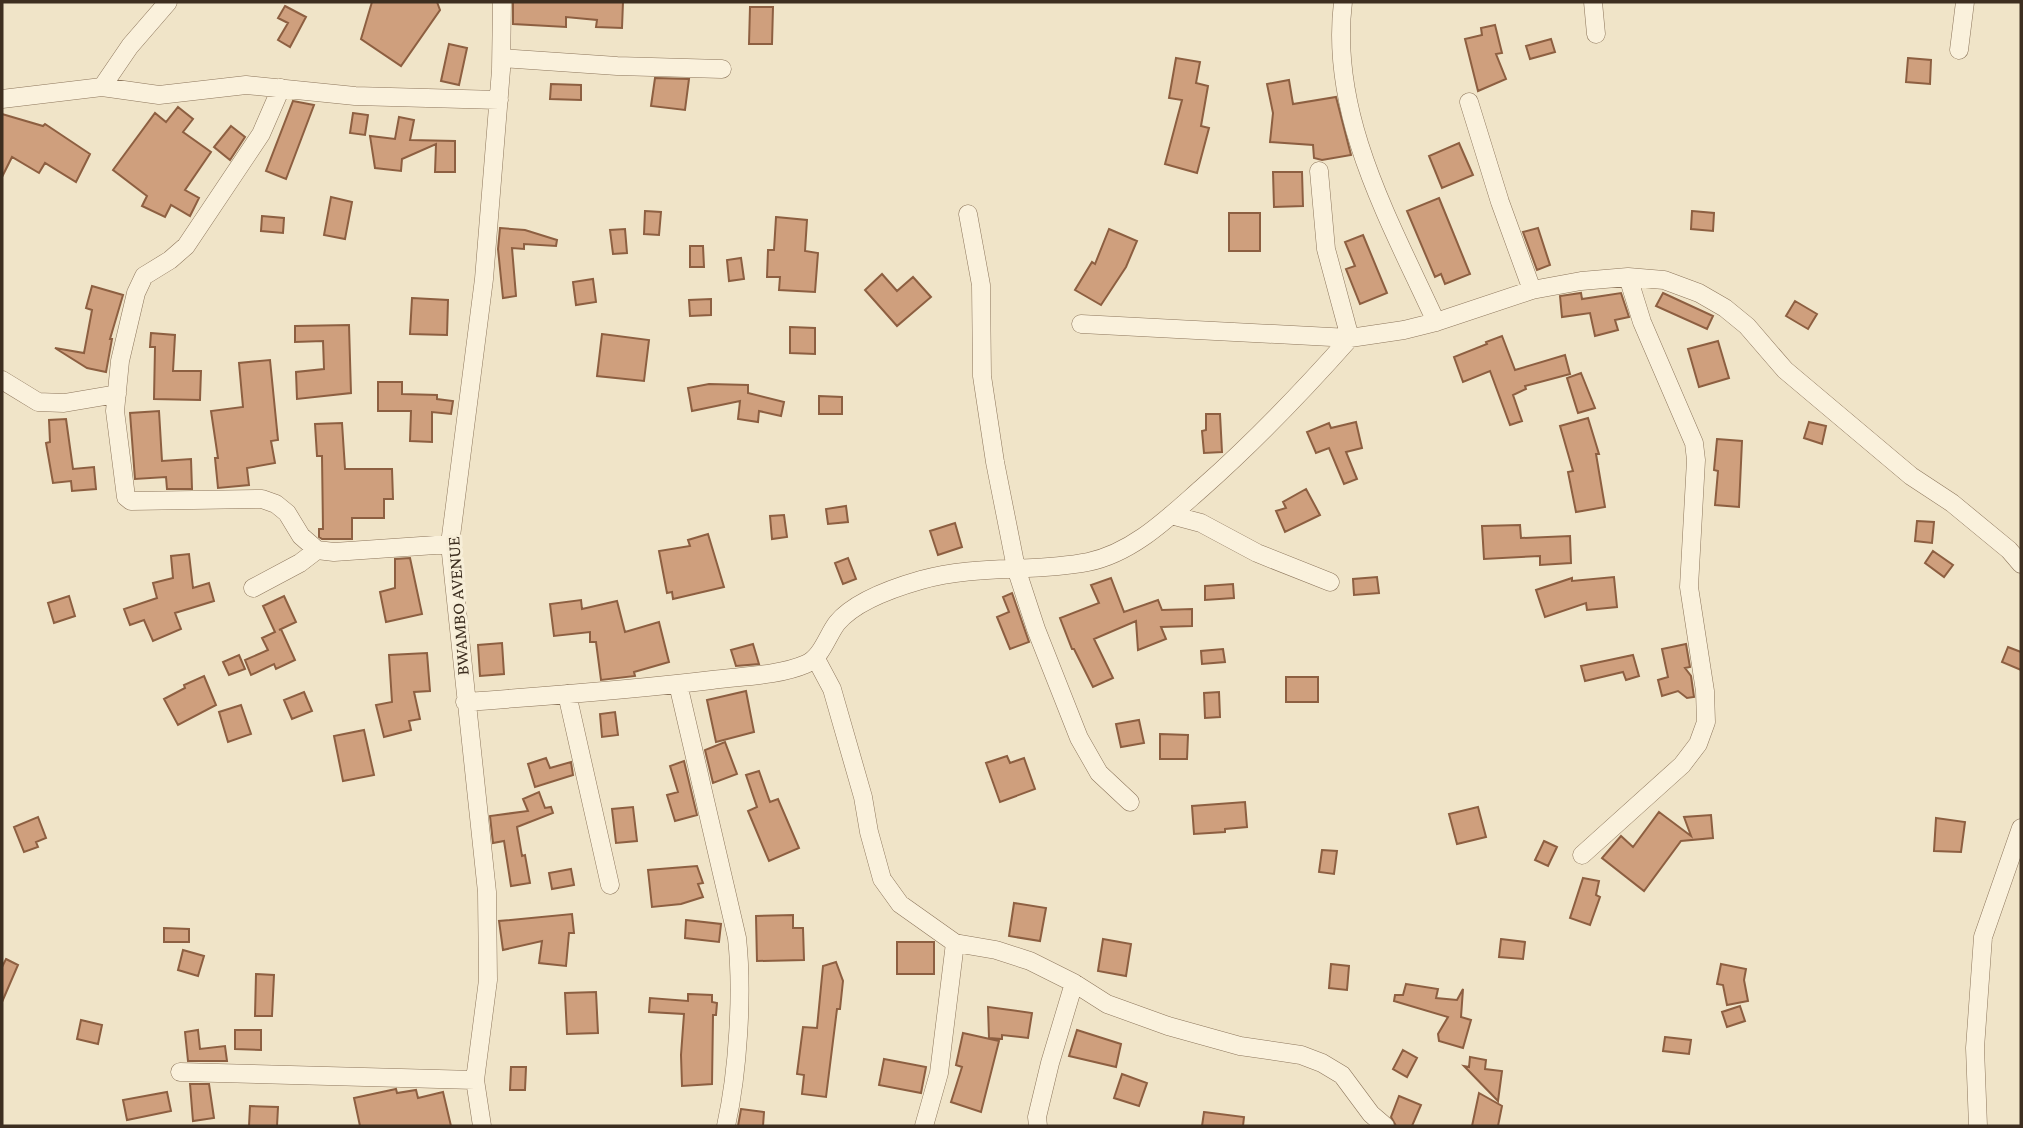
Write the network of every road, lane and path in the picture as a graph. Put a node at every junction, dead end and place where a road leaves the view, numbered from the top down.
1 (169, 2) edge
2 (502, 2) edge
3 (1343, 2) edge
4 (1593, 2) edge
5 (1965, 2) edge
6 (1596, 34) dead end
7 (1959, 50) dead end
8 (502, 58) junction
9 (722, 69) dead end
10 (102, 87) junction
11 (281, 88) junction
12 (2, 99) edge
13 (499, 100) junction
14 (1469, 102) dead end
15 (1319, 172) dead end
16 (968, 214) dead end
17 (1628, 277) junction
18 (1532, 290) junction
19 (1436, 322) junction
20 (1081, 324) dead end
21 (1350, 338) junction
22 (2, 380) edge
23 (117, 394) junction
24 (1171, 515) junction
25 (450, 544) junction
26 (317, 550) junction
27 (2021, 564) edge
28 (1016, 568) junction
29 (1330, 582) dead end
30 (253, 587) dead end
31 (816, 659) junction
32 (678, 684) junction
33 (567, 694) junction
34 (465, 702) junction
35 (1130, 802) dead end
36 (2021, 828) edge
37 (1583, 855) dead end
38 (610, 885) dead end
39 (955, 943) junction
40 (1074, 983) junction
41 (180, 1072) dead end
42 (475, 1080) junction
43 (482, 1126) edge
44 (726, 1126) edge
45 (924, 1126) edge
46 (1038, 1126) edge
47 (1385, 1126) edge
48 (1978, 1126) edge

1 - 10 street
2 - 8 street, BWAMBO AVENUE
3 - 19 street
4 - 6 street
5 - 7 street
8 - 9 street
8 - 13 street, BWAMBO AVENUE
10 - 11 street
10 - 12 street
11 - 13 street
11 - 23 street
13 - 25 street, BWAMBO AVENUE
14 - 18 street
15 - 21 street
16 - 28 street
17 - 18 street
17 - 27 street
17 - 37 street
18 - 19 street
19 - 21 street
20 - 21 street
21 - 24 street
22 - 23 street
23 - 26 street
24 - 28 street
24 - 29 street
25 - 26 street
25 - 34 street, BWAMBO AVENUE
26 - 30 street
28 - 31 street
28 - 35 street
31 - 32 street
31 - 39 street
32 - 33 street
32 - 44 street
33 - 34 street
33 - 38 street
34 - 42 street, BWAMBO AVENUE
36 - 48 street
39 - 40 street
39 - 45 street
40 - 46 street
40 - 47 street
41 - 42 street
42 - 43 street, BWAMBO AVENUE

